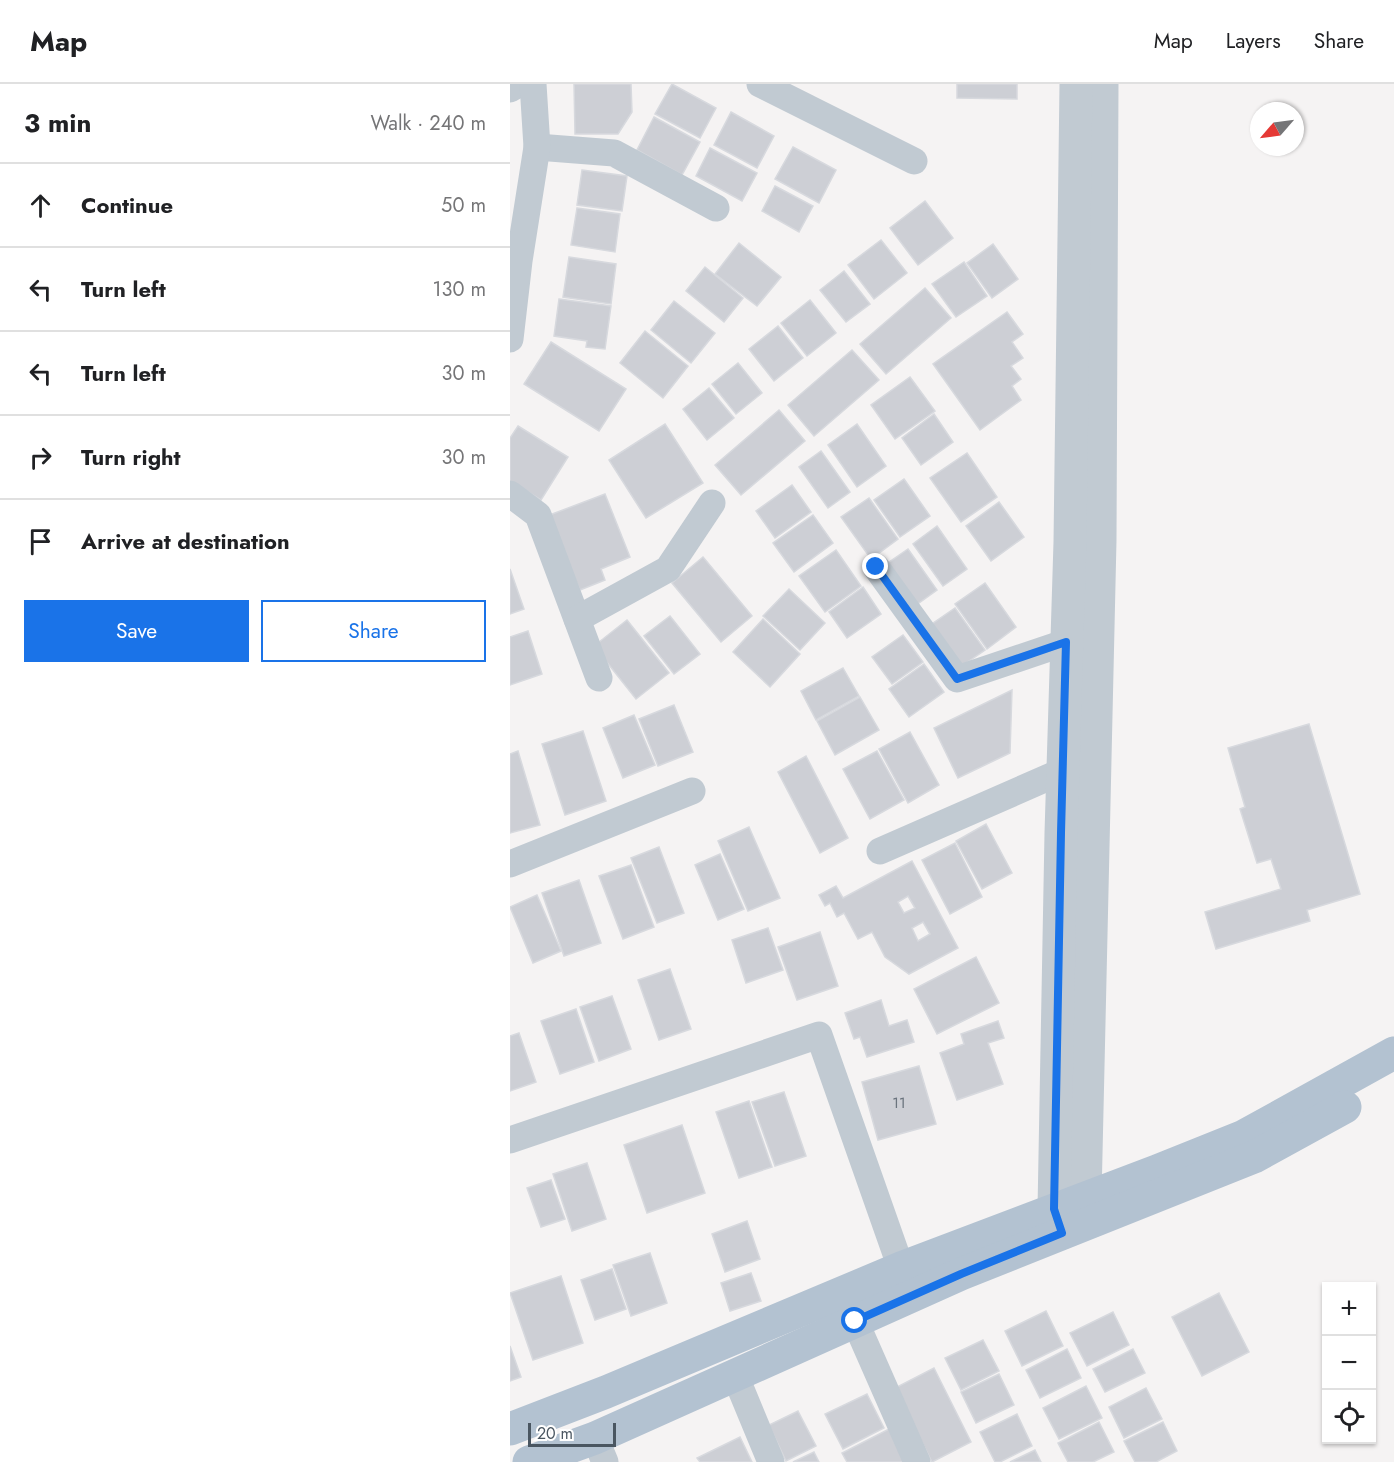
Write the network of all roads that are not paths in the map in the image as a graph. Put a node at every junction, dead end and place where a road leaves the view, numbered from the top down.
1 (519, 84) edge
2 (533, 84) edge
3 (760, 84) edge
4 (1076, 84) edge
5 (1102, 84) edge
6 (510, 89) edge
7 (537, 147) junction
8 (914, 161) dead end
9 (716, 208) dead end
10 (510, 339) edge
11 (510, 494) edge
12 (712, 503) dead end
13 (876, 567) dead end
14 (577, 619) junction
15 (1066, 642) junction
16 (599, 678) dead end
17 (1063, 771) junction
18 (692, 791) dead end
19 (880, 851) dead end
20 (510, 864) edge
21 (1394, 1053) edge
22 (1394, 1079) edge
23 (510, 1140) edge
24 (1089, 1210) junction
25 (1058, 1221) junction
26 (902, 1268) junction
27 (855, 1321) junction
28 (735, 1375) junction
29 (510, 1429) edge
30 (600, 1450) edge
31 (529, 1462) edge
32 (771, 1462) edge
33 (917, 1462) edge

1 - 6 street
2 - 7 street
3 - 8 street
4 - 15 street
5 - 24 street
7 - 9 street
7 - 10 street
11 - 14 street
12 - 14 street
13 - 15 street
14 - 16 street
15 - 17 street
17 - 19 street
17 - 25 street
18 - 20 street
21 - 24 main road
22 - 24 main road
23 - 26 street
24 - 25 main road
25 - 26 main road
25 - 27 main road
26 - 29 main road
27 - 28 main road
27 - 33 street
28 - 30 main road
28 - 32 street
30 - 31 main road

